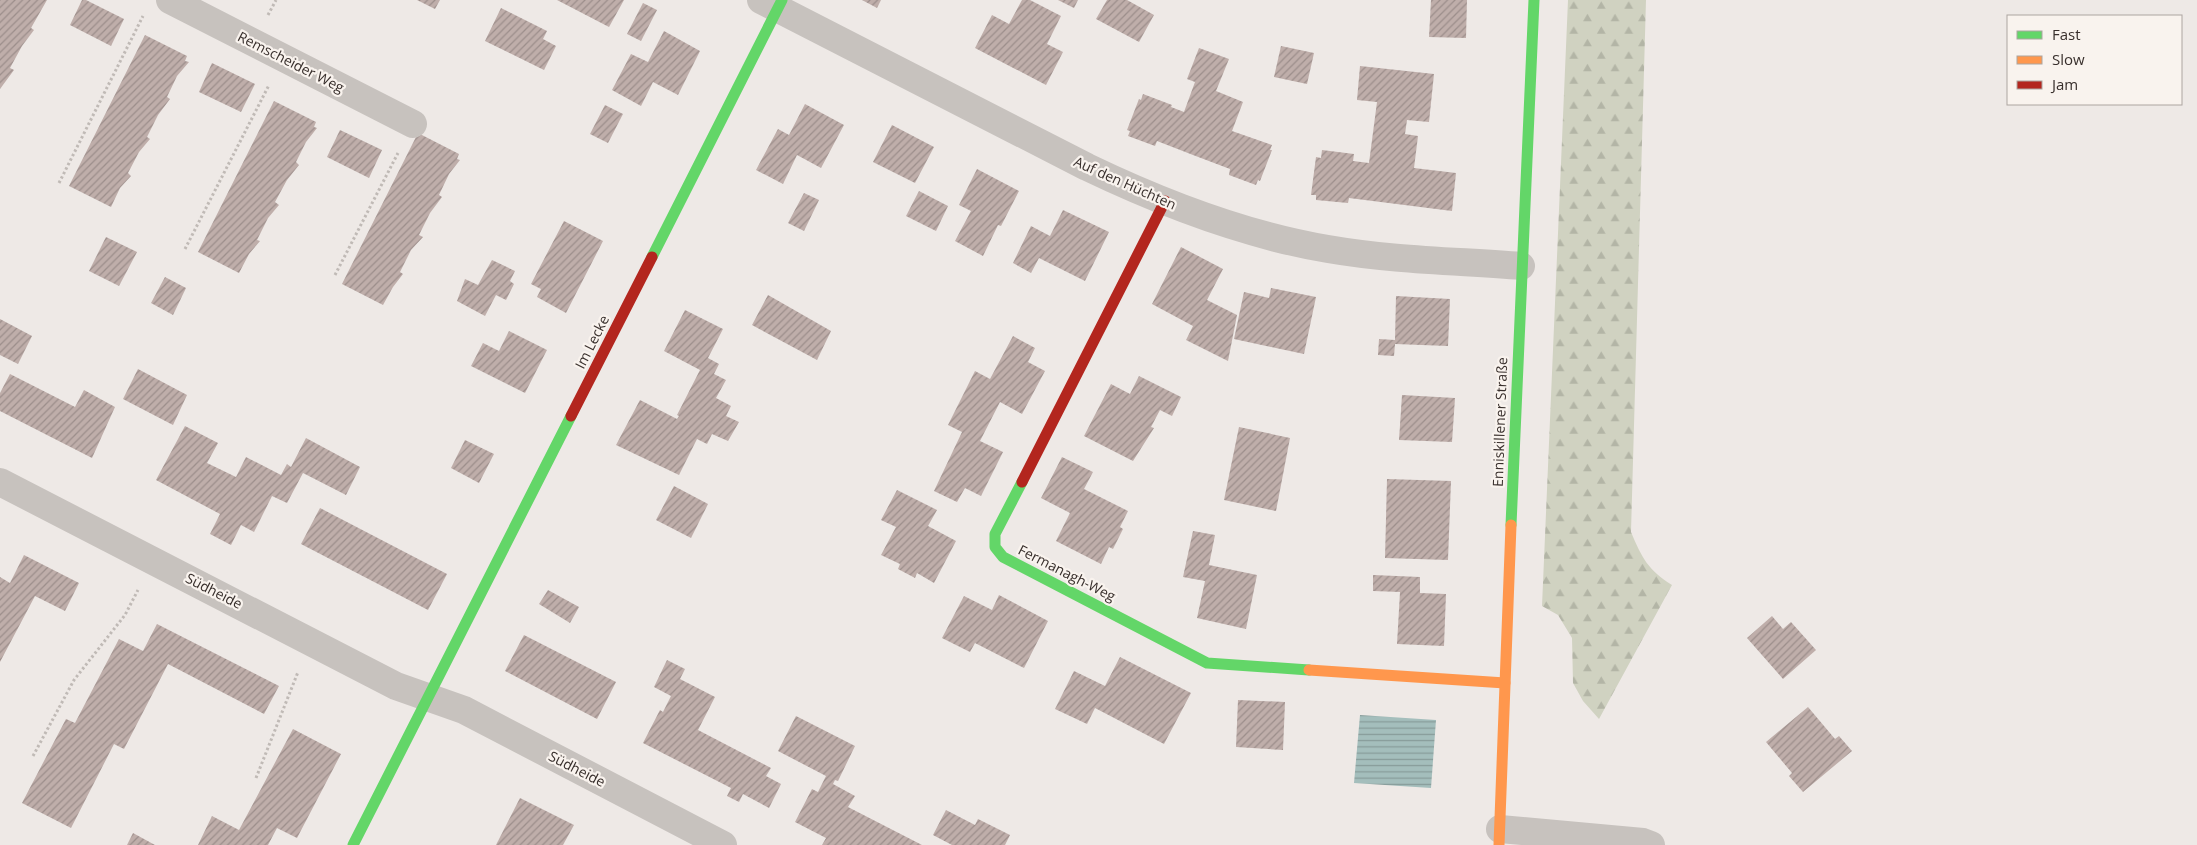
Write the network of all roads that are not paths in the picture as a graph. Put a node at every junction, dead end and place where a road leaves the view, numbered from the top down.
1 (1534, 0) edge
2 (774, 3) edge
3 (158, 4) edge
4 (413, 124) road end
5 (1165, 201) junction
6 (1521, 266) junction
7 (0, 482) edge
8 (1505, 683) junction
9 (428, 698) junction
10 (1500, 837) edge
11 (353, 845) edge
12 (723, 845) edge
13 (1651, 845) edge

1 - 6 street, Enniskillener Straße
2 - 5 street, Auf den Hüchten
2 - 9 street, Im Lecke
3 - 4 street, Remscheider Weg
5 - 6 street, Auf den Hüchten
5 - 8 street, Fermanagh-Weg
6 - 8 street, Enniskillener Straße
7 - 9 street, Südheide
8 - 10 street, Enniskillener Straße
9 - 11 street
9 - 12 street, Südheide
10 - 13 street

